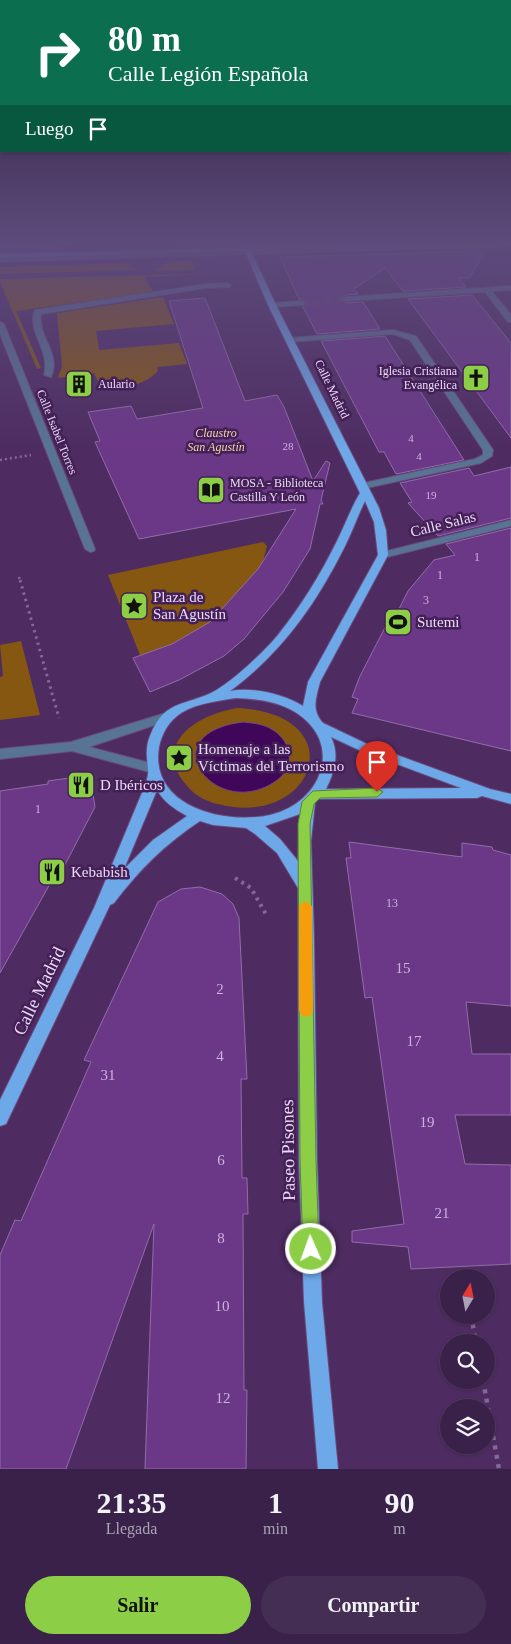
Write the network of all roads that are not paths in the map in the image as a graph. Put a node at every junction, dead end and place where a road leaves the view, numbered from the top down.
1 (38, 313) edge
2 (276, 313) edge
3 (0, 324) edge
4 (290, 340) junction
5 (48, 375) dead end
6 (364, 490) junction
7 (511, 523) edge
8 (90, 549) dead end
9 (383, 555) junction
10 (214, 697) junction
11 (169, 716) junction
12 (315, 722) junction
13 (71, 746) junction
14 (0, 754) edge
15 (153, 771) junction
16 (488, 794) junction
17 (313, 798) junction
18 (511, 799) edge
19 (197, 816) junction
20 (250, 824) junction
21 (305, 889) junction
22 (101, 908) junction
23 (0, 1118) edge
24 (328, 1469) edge

1 - 5 street
2 - 4 main road, Calle Madrid
3 - 8 street, Calle Isabel Torres
4 - 6 main road, Calle Madrid
4 - 6 street
6 - 9 main road, Calle Madrid
6 - 10 main road
7 - 9 street, Calle Salas
9 - 12 main road
10 - 11 main road
10 - 12 main road
11 - 13 street
11 - 15 main road
12 - 16 main road
12 - 17 main road
13 - 14 street
13 - 15 street
15 - 19 main road
15 - 22 main road, Calle Madrid
16 - 17 main road
16 - 18 main road
17 - 20 main road
17 - 21 main road, Paseo Pisones
19 - 20 main road
19 - 22 main road, Calle Madrid
20 - 21 main road, Paseo Pisones
21 - 24 main road, Paseo Pisones
22 - 23 main road, Calle Madrid

